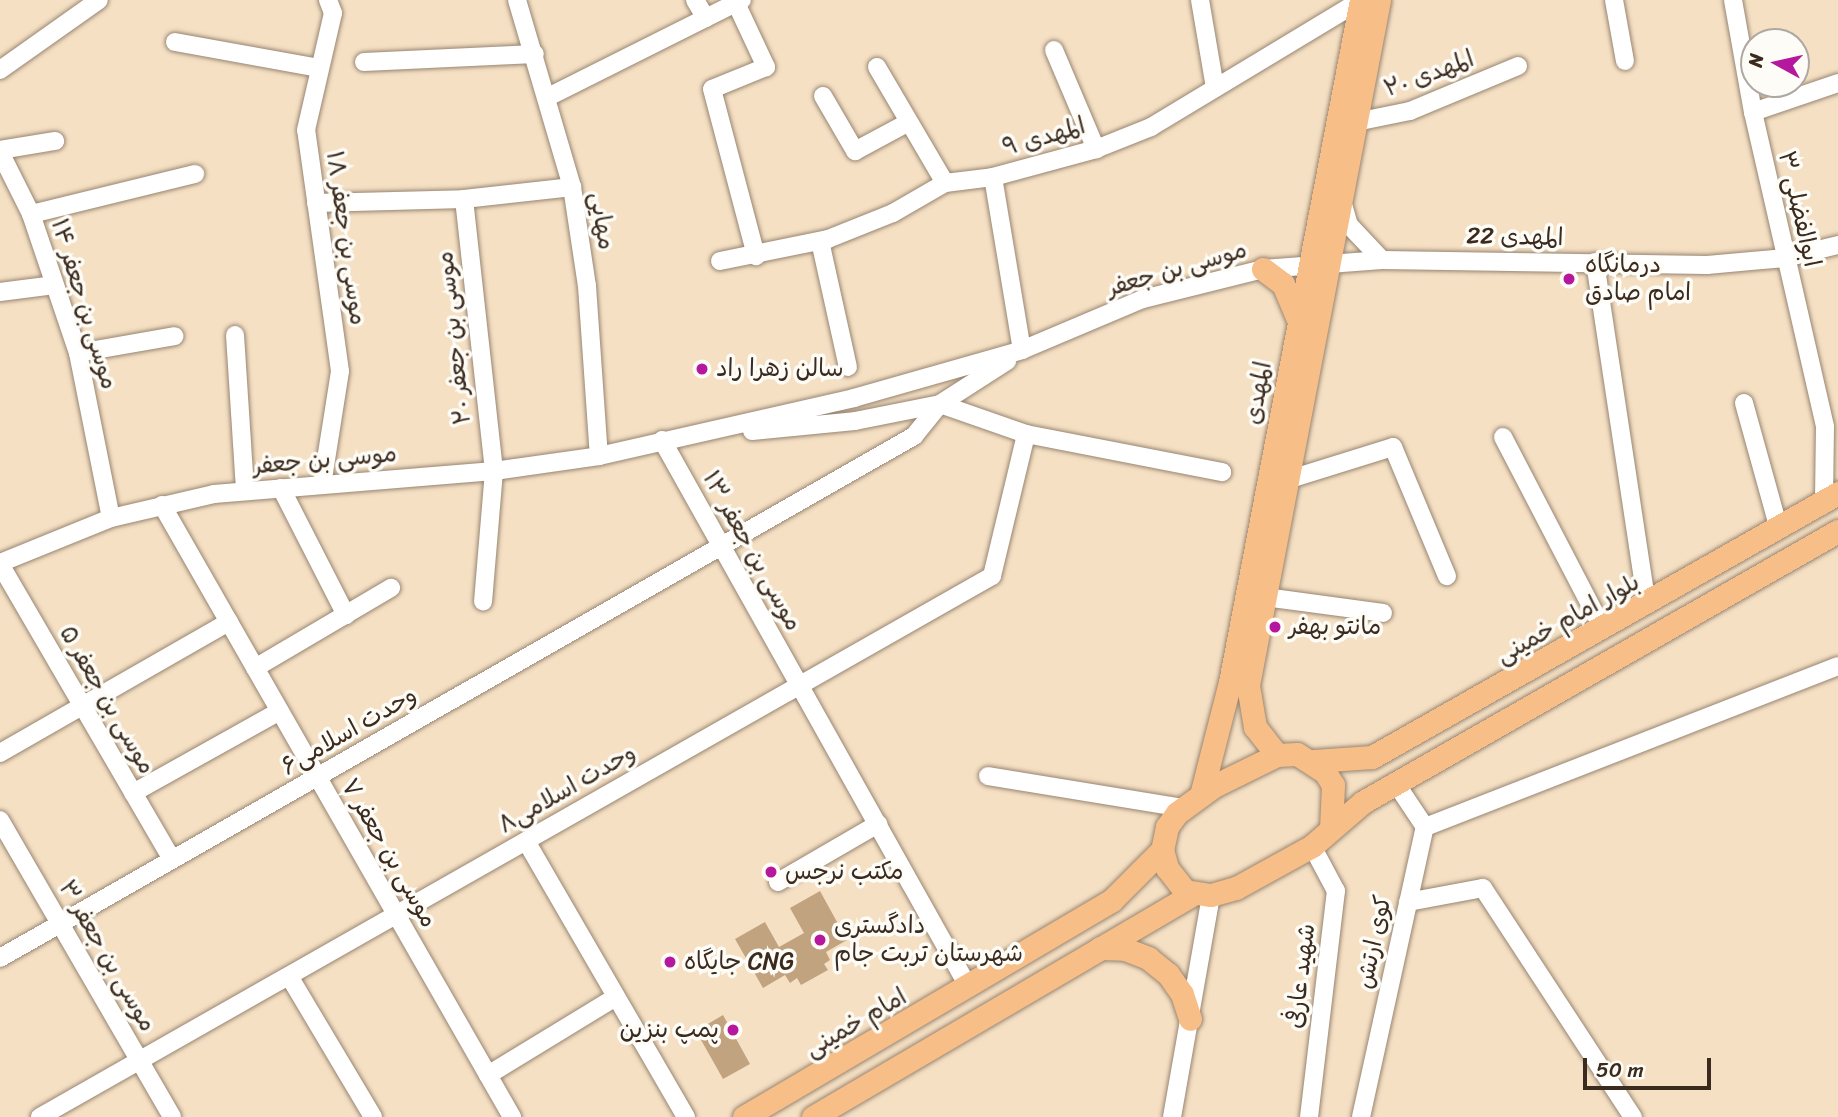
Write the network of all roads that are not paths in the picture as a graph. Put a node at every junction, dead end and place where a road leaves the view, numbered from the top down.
1 (99, 0) edge
2 (328, 0) edge
3 (517, 0) edge
4 (695, 0) edge
5 (1200, 0) edge
6 (1367, 0) edge
7 (1614, 0) edge
8 (1733, 0) edge
9 (739, 1) edge
10 (706, 18) junction
11 (175, 42) dead end
12 (1054, 50) dead end
13 (535, 54) junction
14 (1625, 61) dead end
15 (364, 62) dead end
16 (1518, 66) dead end
17 (877, 67) dead end
18 (320, 68) junction
19 (0, 70) edge
20 (1838, 83) edge
21 (1215, 88) junction
22 (823, 96) dead end
23 (548, 97) junction
24 (1753, 112) junction
25 (909, 122) junction
26 (1356, 122) junction
27 (55, 141) dead end
28 (1096, 149) junction
29 (0, 151) edge
30 (195, 173) dead end
31 (993, 177) junction
32 (945, 183) junction
33 (572, 187) junction
34 (1341, 197) junction
35 (464, 199) junction
36 (316, 203) junction
37 (31, 214) junction
38 (820, 241) junction
39 (1838, 245) edge
40 (756, 256) junction
41 (1784, 258) junction
42 (1382, 260) junction
43 (720, 261) dead end
44 (1320, 262) junction
45 (1595, 262) junction
46 (1264, 269) junction
47 (55, 285) junction
48 (0, 292) edge
49 (1299, 322) junction
50 (235, 335) dead end
51 (175, 336) dead end
52 (1022, 350) junction
53 (78, 353) junction
54 (848, 367) dead end
55 (1744, 403) dead end
56 (940, 404) junction
57 (1825, 427) junction
58 (1026, 434) junction
59 (1503, 437) dead end
60 (662, 440) junction
61 (1838, 443) edge
62 (599, 456) junction
63 (494, 471) junction
64 (1222, 472) dead end
65 (1287, 480) junction
66 (323, 485) junction
67 (281, 488) junction
68 (245, 491) junction
69 (1831, 498) edge
70 (162, 505) junction
71 (111, 517) junction
72 (1779, 529) junction
73 (1838, 531) edge
74 (722, 546) junction
75 (0, 564) edge
76 (1447, 576) dead end
77 (391, 588) dead end
78 (1265, 597) junction
79 (483, 602) dead end
80 (1647, 604) junction
81 (1383, 613) dead end
82 (346, 615) junction
83 (229, 622) junction
84 (1603, 629) junction
85 (1838, 666) edge
86 (255, 668) junction
87 (800, 685) junction
88 (83, 706) junction
89 (280, 711) junction
90 (1438, 721) junction
91 (1451, 752) junction
92 (0, 753) edge
93 (1277, 755) junction
94 (1314, 761) junction
95 (988, 776) dead end
96 (317, 777) junction
97 (1397, 785) junction
98 (133, 793) junction
99 (1193, 802) junction
100 (0, 820) edge
101 (878, 824) junction
102 (1425, 827) junction
103 (1331, 829) junction
104 (526, 841) junction
105 (1312, 846) junction
106 (1162, 850) junction
107 (172, 860) junction
108 (778, 882) dead end
109 (1202, 894) junction
110 (1408, 902) junction
111 (396, 915) junction
112 (60, 924) junction
113 (1058, 935) junction
114 (1100, 948) junction
115 (0, 958) edge
116 (1075, 964) junction
117 (289, 976) junction
118 (969, 988) junction
119 (615, 997) junction
120 (1190, 1018) junction
121 (139, 1061) junction
122 (488, 1074) junction
123 (40, 1117) edge
124 (172, 1117) edge
125 (373, 1117) edge
126 (512, 1117) edge
127 (686, 1117) edge
128 (744, 1117) edge
129 (813, 1117) edge
130 (1171, 1117) edge
131 (1308, 1117) edge
132 (1361, 1117) edge
133 (1633, 1117) edge

1 - 19 street
2 - 18 street, موسی بن جعفر ۱۸
3 - 13 street, مهایی
4 - 10 street
5 - 21 street
6 - 21 street, المهدی ۹
6 - 26 main road, المهدی
6 - 44 main road, المهدی
7 - 14 street
8 - 24 street, ابوالفضلی ۳
9 - 10 street
9 - 40 street
10 - 23 street
11 - 18 street
12 - 28 street
13 - 15 street
13 - 23 street, مهایی
16 - 26 street, المهدی ۲۰
17 - 25 street
18 - 36 street, موسی بن جعفر ۱۸
20 - 24 street
21 - 28 street, المهدی ۹
22 - 25 street
23 - 33 street, مهایی
24 - 41 street, ابوالفضلی ۳
25 - 32 street
26 - 34 main road, المهدی
27 - 29 street
28 - 31 street, المهدی ۹
29 - 37 street, موسی بن جعفر ۱۴
30 - 37 street
31 - 32 street, المهدی ۹
31 - 52 street
32 - 38 street, المهدی ۹
33 - 35 street
33 - 62 street, مهایی
34 - 42 street
34 - 44 main road, المهدی
35 - 36 street
35 - 63 street, موسی بن جعفر ۲۰
36 - 66 street, موسی بن جعفر ۱۸
37 - 47 street, موسی بن جعفر ۱۴
38 - 40 street, المهدی ۹
38 - 54 street
39 - 41 street, المهدی 22
40 - 43 street, المهدی ۹
41 - 45 street, المهدی 22
41 - 57 street, ابوالفضلی ۳
42 - 44 street, المهدی 22
42 - 45 street, المهدی 22
44 - 46 street, موسی بن جعفر
44 - 49 main road, المهدی
44 - 65 main road, المهدی
45 - 80 street
46 - 49 main road
46 - 52 street, موسی بن جعفر
47 - 48 street
47 - 53 street, موسی بن جعفر ۱۴
49 - 99 main road, المهدی
50 - 68 street
51 - 53 street
52 - 56 street, موسی بن جعفر
52 - 60 street, موسی بن جعفر
53 - 71 street, موسی بن جعفر ۱۴
55 - 72 street
56 - 58 street
56 - 60 street, موسی بن جعفر
56 - 74 street, وحدت اسلامی۶
57 - 61 street
57 - 69 street
58 - 64 street
58 - 87 street, وحدت اسلامی۸
59 - 84 street
60 - 62 street, موسی بن جعفر
60 - 74 street, موسی بن جعفر ۱۳
62 - 63 street, موسی بن جعفر
63 - 66 street, موسی بن جعفر
63 - 79 street, موسی بن جعفر ۲۰
65 - 76 street
65 - 78 main road, المهدی
66 - 67 street, موسی بن جعفر
67 - 68 street, موسی بن جعفر
67 - 82 street
68 - 70 street, موسی بن جعفر
69 - 72 main road, بلوار امام خمینی
70 - 71 street, موسی بن جعفر
70 - 83 street, موسی بن جعفر ۷
71 - 75 street, موسی بن جعفر
72 - 80 main road, بلوار امام خمینی
73 - 91 main road
74 - 87 street, موسی بن جعفر ۱۳
74 - 96 street, وحدت اسلامی۶
75 - 88 street, موسی بن جعفر ۵
77 - 82 street
78 - 81 street
78 - 93 main road, المهدی
80 - 84 main road, بلوار امام خمینی
82 - 86 street
83 - 86 street, موسی بن جعفر ۷
83 - 88 street
84 - 90 main road, بلوار امام خمینی
85 - 102 street
86 - 89 street, موسی بن جعفر ۷
87 - 101 street, موسی بن جعفر ۱۳
87 - 104 street, وحدت اسلامی۸
88 - 92 street
88 - 98 street, موسی بن جعفر ۵
89 - 96 street, موسی بن جعفر ۷
89 - 98 street
90 - 91 main road
90 - 94 main road, بلوار امام خمینی
91 - 97 main road
93 - 94 main road, بلوار امام خمینی
93 - 99 main road
94 - 103 main road
95 - 99 street
96 - 107 street, وحدت اسلامی۶
96 - 111 street, موسی بن جعفر ۷
97 - 102 street
97 - 103 main road
98 - 107 street, موسی بن جعفر ۵
99 - 106 main road
100 - 112 street, موسی بن جعفر ۳
101 - 108 street
101 - 118 street, موسی بن جعفر ۱۳
102 - 110 street, کوی ارتش
103 - 105 main road
104 - 111 street, وحدت اسلامی۸
104 - 119 street
105 - 109 main road
105 - 131 street, شهید عارفی
106 - 109 main road
106 - 113 main road, امام خمینی
107 - 112 street, وحدت اسلامی۶
109 - 114 main road
109 - 120 street
110 - 132 street, کوی ارتش
110 - 133 street
111 - 117 street, وحدت اسلامی۸
111 - 122 street, موسی بن جعفر ۷
112 - 115 street, وحدت اسلامی۶
112 - 121 street, موسی بن جعفر ۳
113 - 116 main road
113 - 118 main road, امام خمینی
114 - 116 main road
114 - 120 main road
116 - 129 main road
117 - 121 street, وحدت اسلامی۸
117 - 125 street
118 - 128 main road, امام خمینی
119 - 122 street
119 - 127 street
120 - 130 street
121 - 123 street, وحدت اسلامی۸
121 - 124 street, موسی بن جعفر ۳
122 - 126 street, موسی بن جعفر ۷

